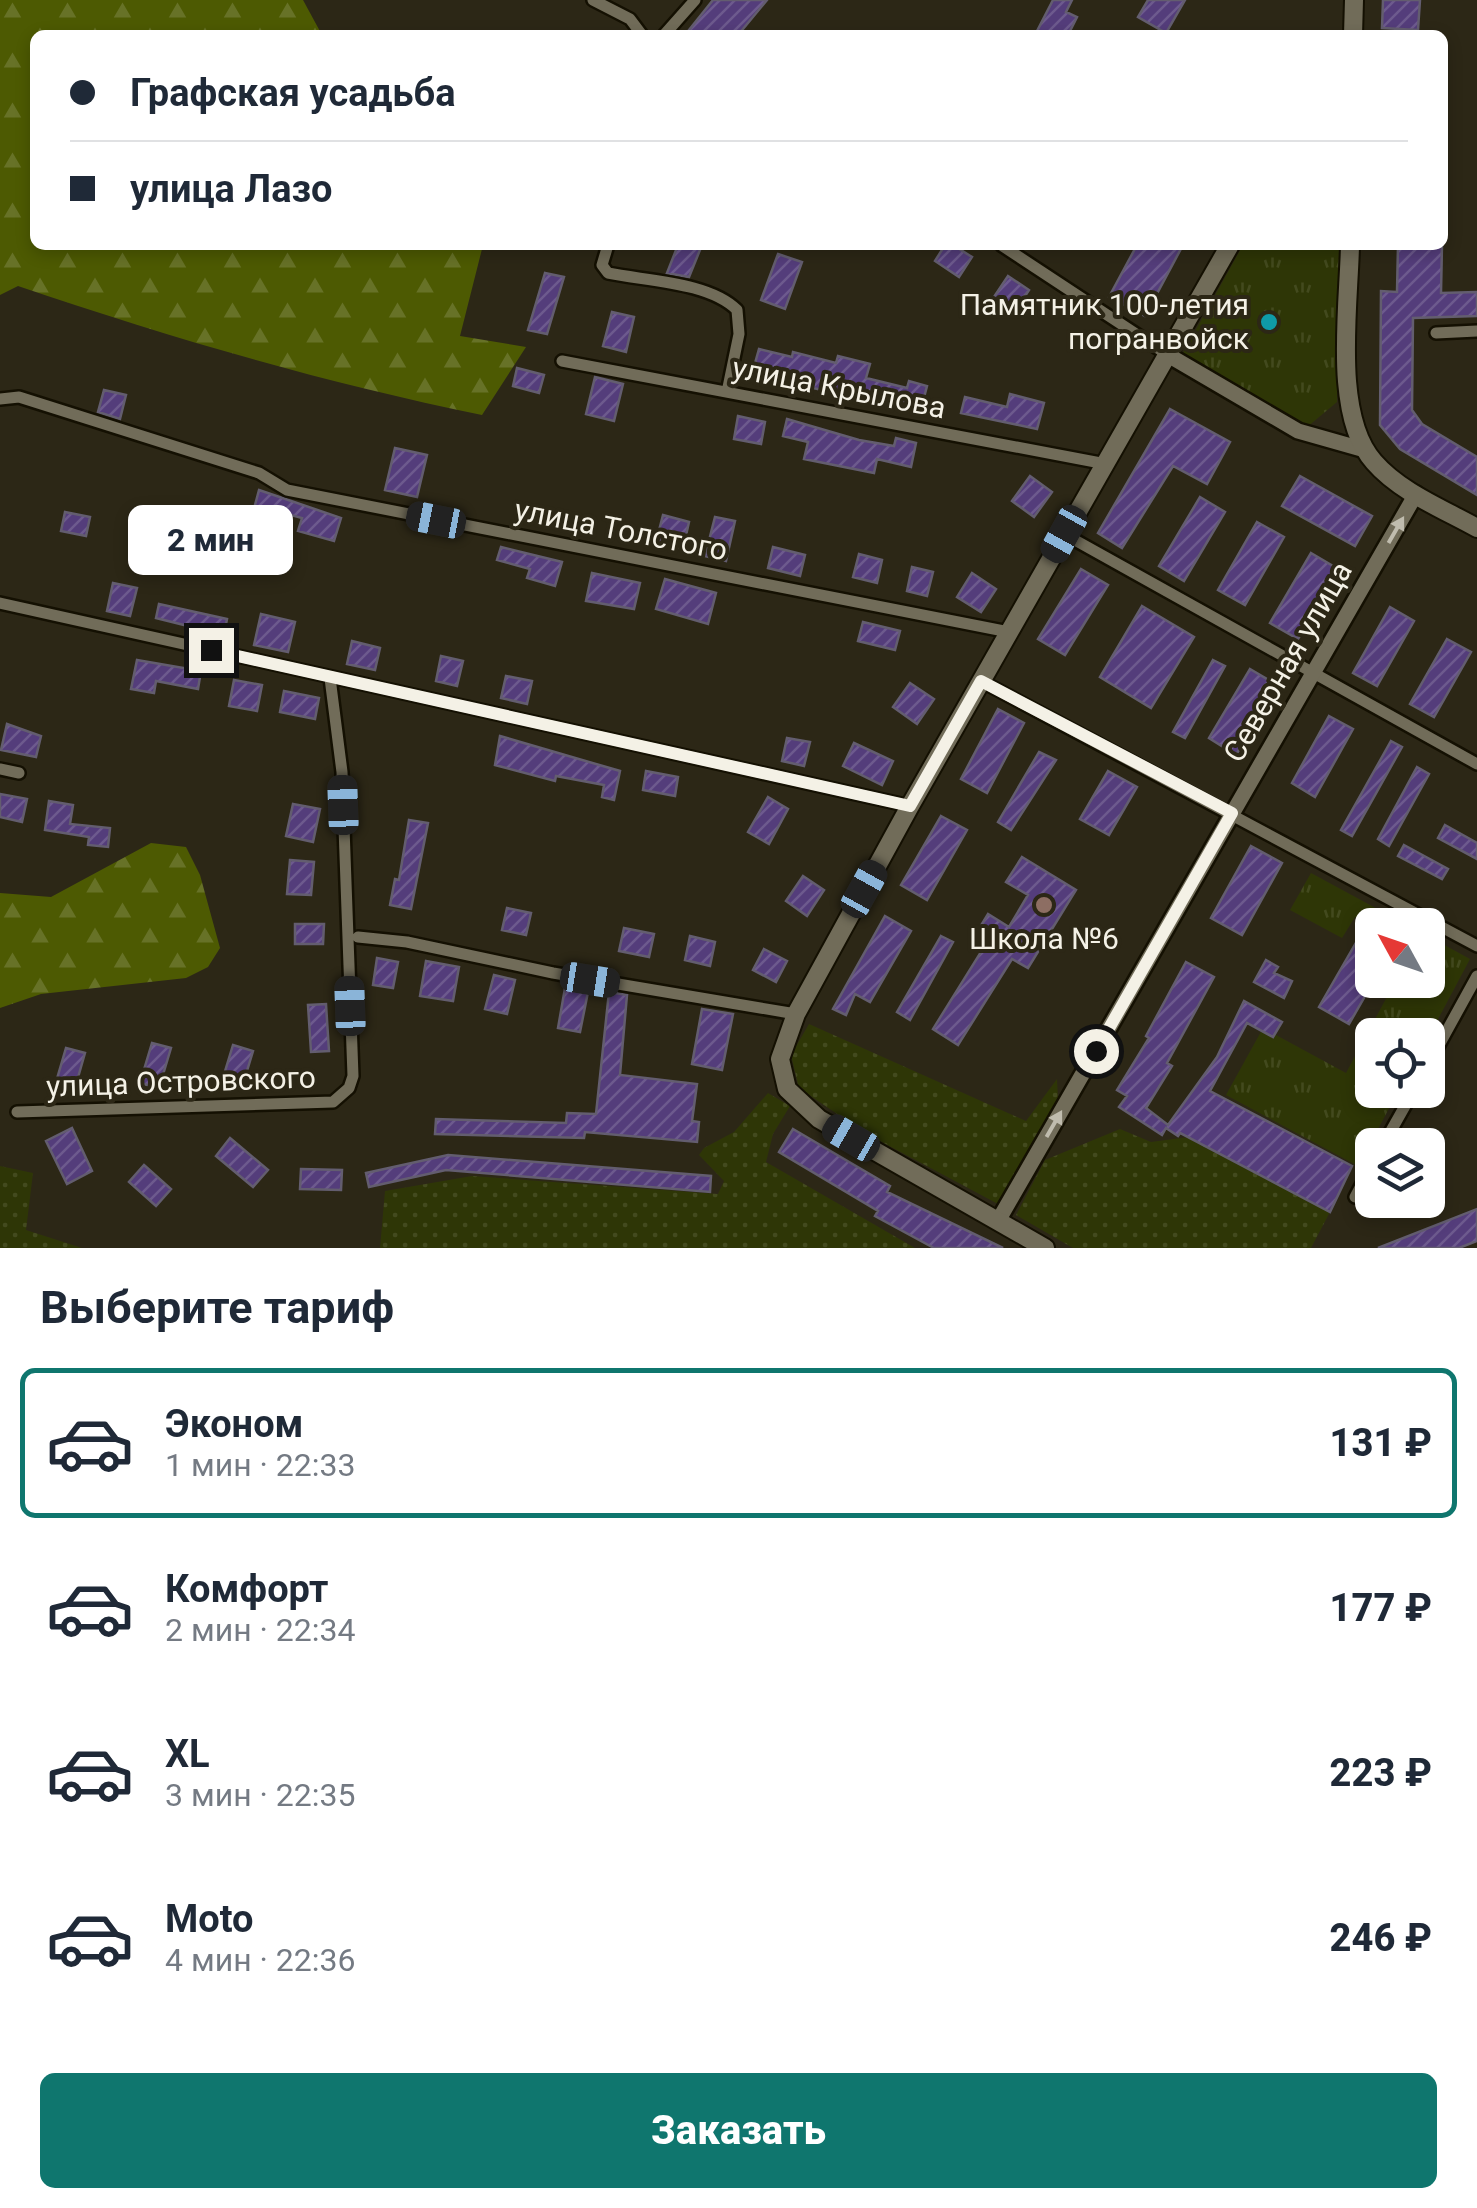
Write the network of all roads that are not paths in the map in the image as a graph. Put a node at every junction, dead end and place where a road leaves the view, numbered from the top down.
1 (593, 0) edge
2 (695, 0) edge
3 (1354, 0) edge
4 (638, 30) edge
5 (668, 30) edge
6 (1353, 30) edge
7 (606, 250) edge
8 (1009, 250) edge
9 (1227, 250) edge
10 (1350, 250) edge
11 (1477, 330) edge
12 (1436, 333) dead end
13 (1168, 355) junction
14 (562, 361) dead end
15 (727, 392) junction
16 (0, 399) edge
17 (1365, 450) junction
18 (1106, 464) junction
19 (1416, 494) junction
20 (1477, 528) edge
21 (1064, 534) junction
22 (0, 603) edge
23 (1009, 632) junction
24 (1312, 675) junction
25 (330, 678) junction
26 (981, 681) junction
27 (1477, 764) edge
28 (0, 770) edge
29 (18, 774) dead end
30 (910, 806) junction
31 (1232, 813) junction
32 (358, 937) dead end
33 (1477, 946) edge
34 (1477, 976) edge
35 (796, 1014) junction
36 (1445, 1034) edge
37 (17, 1112) dead end
38 (1002, 1215) junction
39 (1044, 1248) edge

1 - 4 street
2 - 5 street
3 - 6 main road
7 - 15 street
8 - 13 street
9 - 13 main road
10 - 17 main road
11 - 12 street
13 - 17 street
13 - 18 main road
14 - 15 street, улица Крылова
15 - 18 street, улица Крылова
16 - 23 street, улица Толстого
17 - 19 main road
18 - 21 main road
19 - 20 main road
24 -> 19 street, Северная улица
21 - 23 main road
21 - 24 street
22 - 25 street
23 - 26 main road
24 - 27 street
24 - 31 street, Северная улица
25 - 30 street
25 - 37 street, улица Островского
26 - 30 main road
26 - 31 street
28 - 29 street
30 - 35 main road
31 - 33 street
38 -> 31 street, Северная улица
32 - 35 street
34 - 36 street
35 - 38 main road
38 - 39 main road

